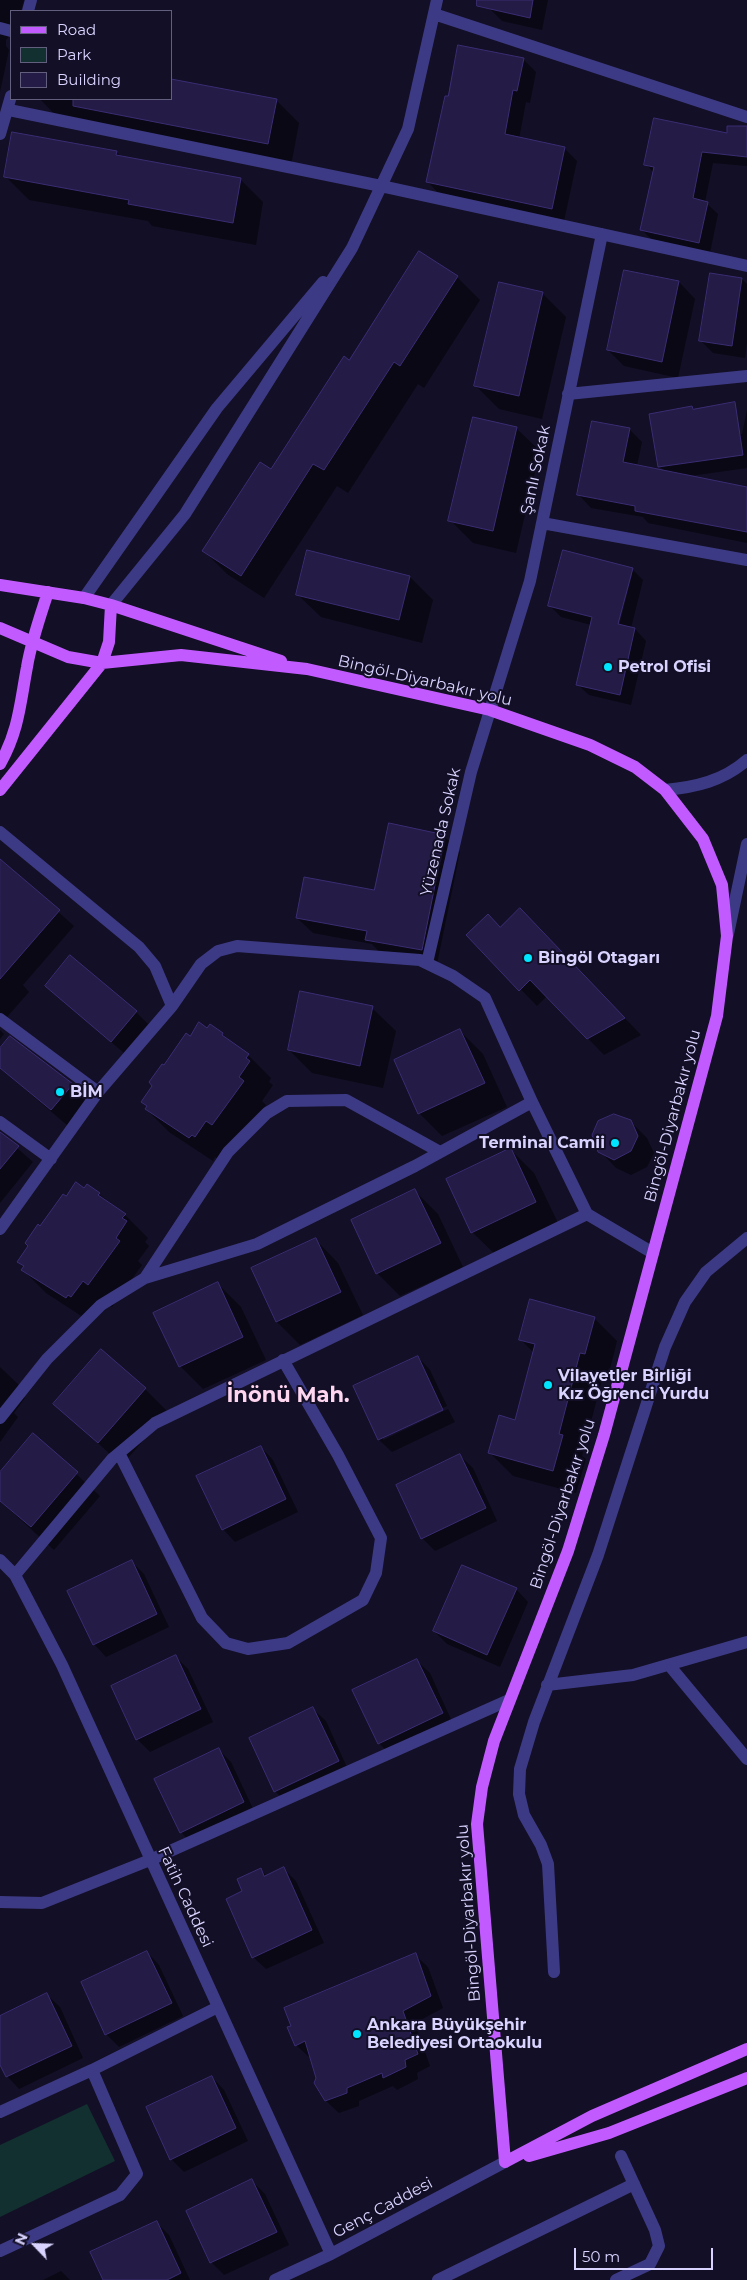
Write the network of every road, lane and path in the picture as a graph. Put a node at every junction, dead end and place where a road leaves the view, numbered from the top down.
1 (437, 0) edge
2 (434, 14) junction
3 (10, 100) edge
4 (9, 110) junction
5 (747, 116) edge
6 (0, 134) edge
7 (381, 186) junction
8 (602, 234) junction
9 (352, 248) junction
10 (747, 266) edge
11 (747, 376) edge
12 (568, 394) junction
13 (542, 523) junction
14 (747, 560) edge
15 (0, 586) edge
16 (48, 592) junction
17 (84, 598) junction
18 (111, 605) junction
19 (0, 628) edge
20 (32, 641) junction
21 (102, 664) junction
22 (307, 670) junction
23 (490, 710) junction
24 (747, 760) edge
25 (0, 764) edge
26 (0, 790) edge
27 (665, 790) junction
28 (0, 832) edge
29 (747, 844) edge
30 (727, 936) junction
31 (427, 964) junction
32 (172, 1006) junction
33 (0, 1019) edge
34 (98, 1092) junction
35 (532, 1102) junction
36 (0, 1122) edge
37 (440, 1152) junction
38 (51, 1159) junction
39 (587, 1214) junction
40 (0, 1229) edge
41 (747, 1238) edge
42 (653, 1253) junction
43 (144, 1278) junction
44 (283, 1360) junction
45 (0, 1418) edge
46 (119, 1454) junction
47 (0, 1560) edge
48 (15, 1575) junction
49 (747, 1642) edge
50 (670, 1665) junction
51 (547, 1685) junction
52 (509, 1700) junction
53 (747, 1759) edge
54 (150, 1860) junction
55 (0, 1902) edge
56 (554, 1972) dead end
57 (218, 2007) junction
58 (747, 2049) edge
59 (92, 2070) junction
60 (747, 2078) edge
61 (0, 2112) edge
62 (620, 2156) dead end
63 (505, 2162) junction
64 (634, 2184) junction
65 (0, 2251) edge
66 (331, 2254) junction
67 (275, 2280) edge
68 (438, 2280) edge
69 (616, 2280) edge

1 - 2 street
2 - 5 street
2 - 7 street
3 - 4 street
4 - 6 street
4 - 7 street
7 - 8 street
7 - 9 street
8 - 10 street
8 - 12 street, Şanlı Sokak
9 - 17 street
9 - 18 street
11 - 12 street
12 - 13 street, Şanlı Sokak
13 - 14 street
13 - 23 street, Şanlı Sokak
15 - 16 main road, Bingöl-Diyarbakır yolu
16 - 17 main road, Bingöl-Diyarbakır yolu
16 - 20 main road
17 - 18 main road, Bingöl-Diyarbakır yolu
18 - 21 main road
18 - 22 main road, Bingöl-Diyarbakır yolu
19 - 20 main road, Bingöl-Diyarbakır yolu
20 - 21 main road, Bingöl-Diyarbakır yolu
20 - 25 main road
21 - 22 main road, Bingöl-Diyarbakır yolu
21 - 26 main road
22 - 23 main road, Bingöl-Diyarbakır yolu
23 - 27 main road, Bingöl-Diyarbakır yolu
23 - 31 street, Yüzenada Sokak
24 - 27 street
27 - 30 main road, Bingöl-Diyarbakır yolu
28 - 32 street
29 - 30 street
30 - 42 main road, Bingöl-Diyarbakır yolu
31 - 32 street
31 - 35 street
32 - 34 street
33 - 34 street
34 - 38 street
35 - 37 street
35 - 39 street
36 - 38 street
37 - 43 street
37 - 43 street
38 - 40 street
39 - 42 street
39 - 44 street
41 - 51 street
42 - 52 main road, Bingöl-Diyarbakır yolu
43 - 45 street
44 - 46 street
44 - 46 street
46 - 48 street
47 - 48 street, Fatih Caddesi
48 - 54 street, Fatih Caddesi
49 - 50 street
50 - 51 street
50 - 53 street
51 - 56 street
52 - 54 street
52 - 63 main road, Bingöl-Diyarbakır yolu
54 - 55 street
54 - 57 street, Fatih Caddesi
57 - 59 street
57 - 66 street, Fatih Caddesi
58 - 63 main road
59 - 61 street
59 - 65 street
60 - 63 main road
62 - 64 street
63 - 66 street, Genç Caddesi
64 - 68 street
64 - 69 street
66 - 67 street, Genç Caddesi

